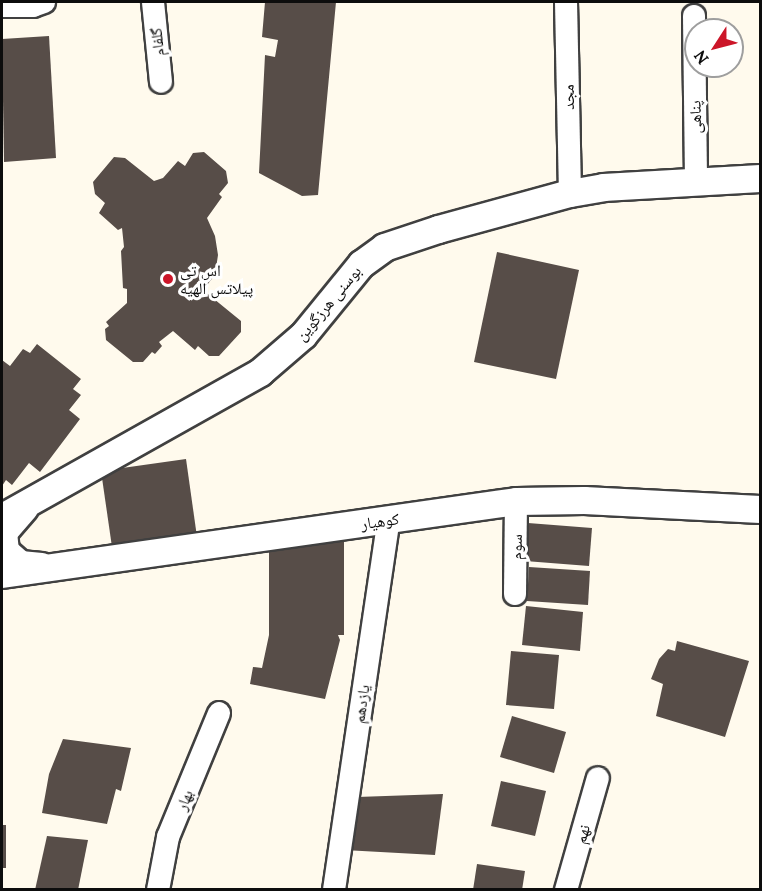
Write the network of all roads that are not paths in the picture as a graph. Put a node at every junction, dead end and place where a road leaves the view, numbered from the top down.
1 (44, 2) edge
2 (153, 2) edge
3 (566, 2) edge
4 (2, 6) edge
5 (694, 16) dead end
6 (162, 82) dead end
7 (760, 178) edge
8 (696, 182) junction
9 (570, 193) junction
10 (30, 501) junction
11 (516, 501) junction
12 (760, 508) edge
13 (2, 517) edge
14 (389, 519) junction
15 (52, 567) junction
16 (2, 574) edge
17 (515, 594) dead end
18 (219, 713) dead end
19 (598, 778) dead end
20 (158, 890) edge
21 (334, 890) edge
22 (566, 890) edge

1 - 4 street
2 - 6 street, گلفام
3 - 9 street, مجد
5 - 8 street, پناهی
7 - 8 street, بوسنی هرزگوین
8 - 9 street, بوسنی هرزگوین
9 - 10 street, بوسنی هرزگوین
10 - 13 street, بوسنی هرزگوین
10 - 15 street
11 - 12 street, کوهیار
11 - 14 street, کوهیار
11 - 17 street, سوم
14 - 15 street, کوهیار
14 - 21 street, یازدهم
15 - 16 street, کوهیار
18 - 20 street, بهار
19 - 22 street, نهم

